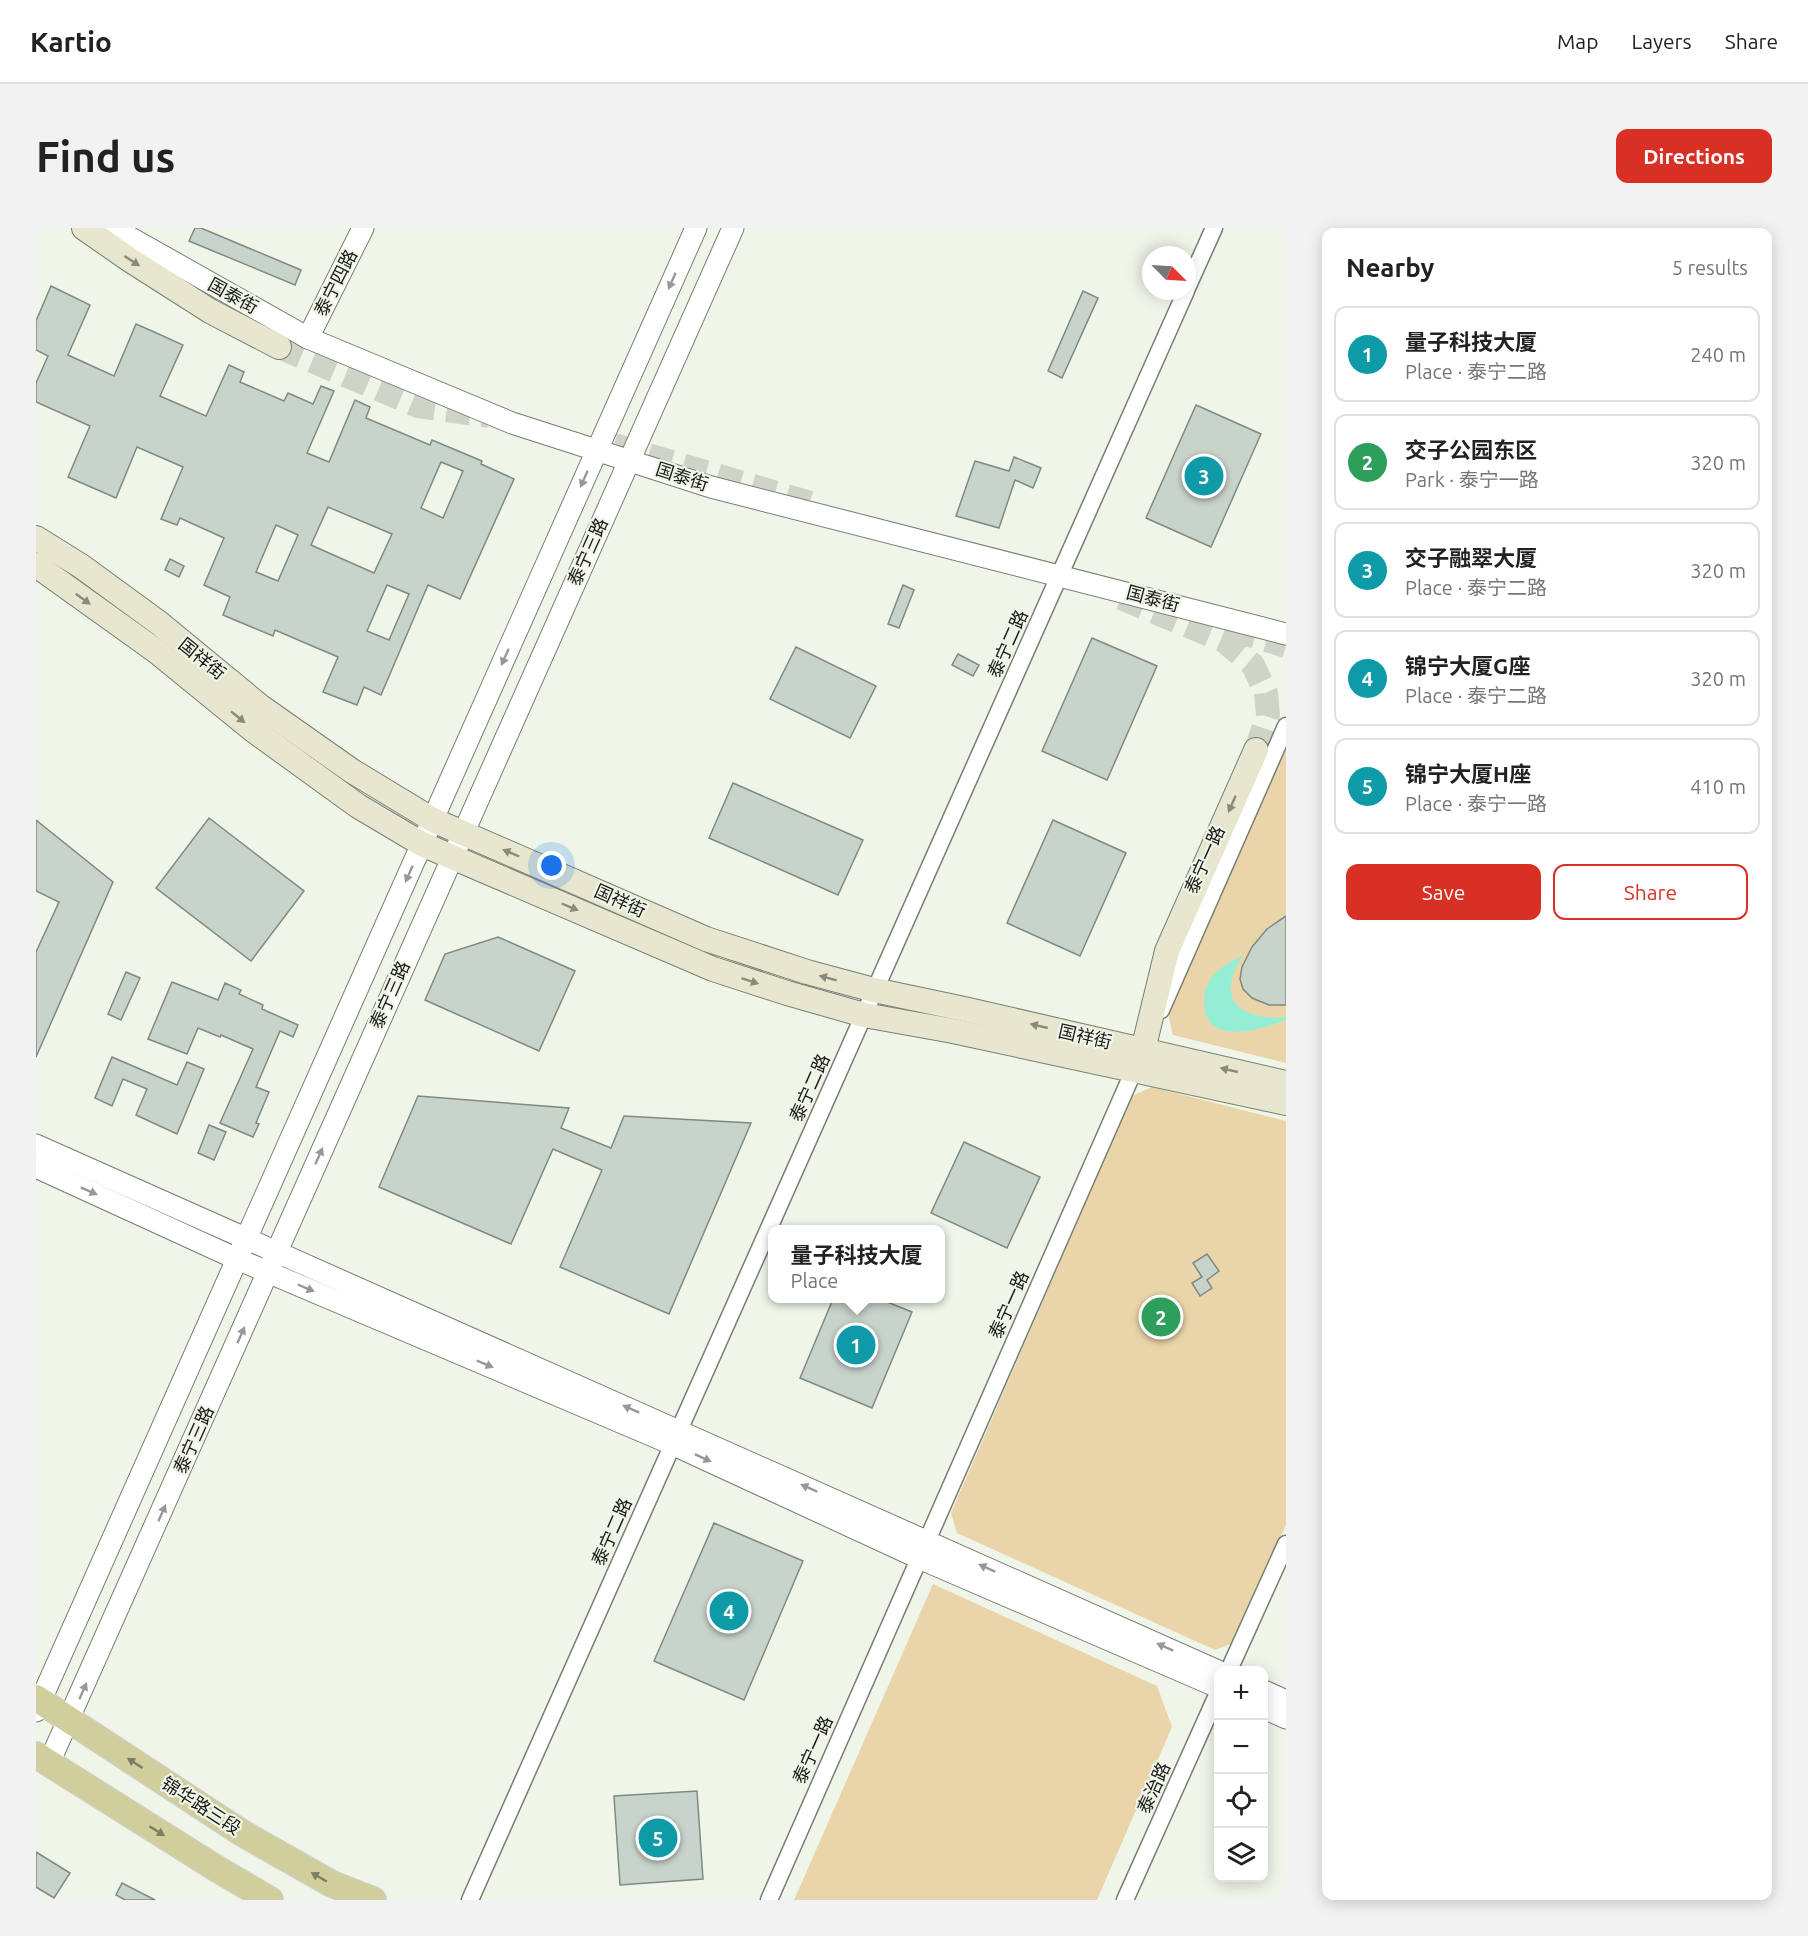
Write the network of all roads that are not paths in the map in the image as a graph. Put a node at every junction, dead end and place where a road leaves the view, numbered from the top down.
1 (84, 228) edge
2 (112, 228) edge
3 (363, 228) edge
4 (696, 228) edge
5 (733, 228) edge
6 (1214, 228) edge
7 (1196, 268) edge
8 (1182, 300) edge
9 (308, 338) junction
10 (279, 346) tunnel mouth
11 (597, 450) junction
12 (629, 460) junction
13 (36, 538) edge
14 (36, 565) edge
15 (1059, 575) junction
16 (1286, 634) edge
17 (1286, 726) edge
18 (1256, 750) tunnel mouth
19 (433, 820) junction
20 (463, 833) junction
21 (422, 844) junction
22 (452, 857) junction
23 (874, 990) junction
24 (864, 1015) junction
25 (1138, 1060) junction
26 (1286, 1083) edge
27 (1286, 1103) edge
28 (36, 1144) edge
29 (36, 1167) edge
30 (770, 1225) edge
31 (768, 1230) edge
32 (247, 1238) junction
33 (277, 1252) junction
34 (237, 1258) junction
35 (268, 1272) junction
36 (676, 1437) junction
37 (1286, 1544) edge
38 (923, 1550) junction
39 (1231, 1666) edge
40 (1214, 1669) edge
41 (1214, 1685) edge
42 (1268, 1693) edge
43 (1286, 1701) edge
44 (1214, 1702) edge
45 (38, 1703) edge
46 (1268, 1710) edge
47 (1286, 1718) edge
48 (70, 1720) junction
49 (43, 1759) edge
50 (270, 1900) edge
51 (373, 1900) edge
52 (470, 1900) edge
53 (769, 1900) edge
54 (1125, 1900) edge

1 -> 10 main road
2 - 9 street, 国泰街
3 - 9 street, 泰宁四路
4 -> 11 street, 泰宁三路
5 - 12 street, 泰宁三路
6 - 7 street, 泰宁二路
8 - 15 street, 泰宁二路
9 - 11 street, 国泰街
11 - 12 street, 国泰街
11 -> 19 street, 泰宁三路
12 - 15 street, 国泰街
12 - 20 street, 泰宁三路
13 - 19 main road, 国祥街
14 -> 21 main road, 国祥街
15 - 16 street, 国泰街
15 - 23 street, 泰宁二路
17 - 25 street, 泰宁一路
18 -> 25 main road
19 - 20 main road, 国祥街
19 - 21 street, 泰宁三路
20 - 22 street, 泰宁三路
23 -> 20 main road, 国祥街
21 - 22 main road, 国祥街
21 -> 32 street, 泰宁三路
22 -> 24 main road, 国祥街
33 -> 22 street, 泰宁三路
23 - 24 street, 泰宁二路
25 -> 23 main road, 国祥街
24 - 25 main road, 国祥街
24 - 30 street, 泰宁二路
26 -> 25 main road, 国祥街
25 - 27 main road, 国祥街
25 - 38 street, 泰宁一路
28 - 32 street
29 -> 34 street
31 - 36 street, 泰宁二路
32 - 33 street
32 - 34 street, 泰宁三路
33 - 35 street, 泰宁三路
36 -> 33 street
34 - 35 street
34 - 45 street, 泰宁三路
35 -> 36 street
48 -> 35 street, 泰宁三路
36 - 38 street
36 - 52 street, 泰宁二路
37 - 39 street
40 -> 38 street
38 - 41 street
38 - 53 street, 泰宁一路
42 - 43 street
44 - 54 street, 泰治路
45 - 48 main road, 锦华路三段
46 - 47 street
48 - 49 street, 泰宁三路
51 -> 48 main road, 锦华路三段
49 -> 50 main road

